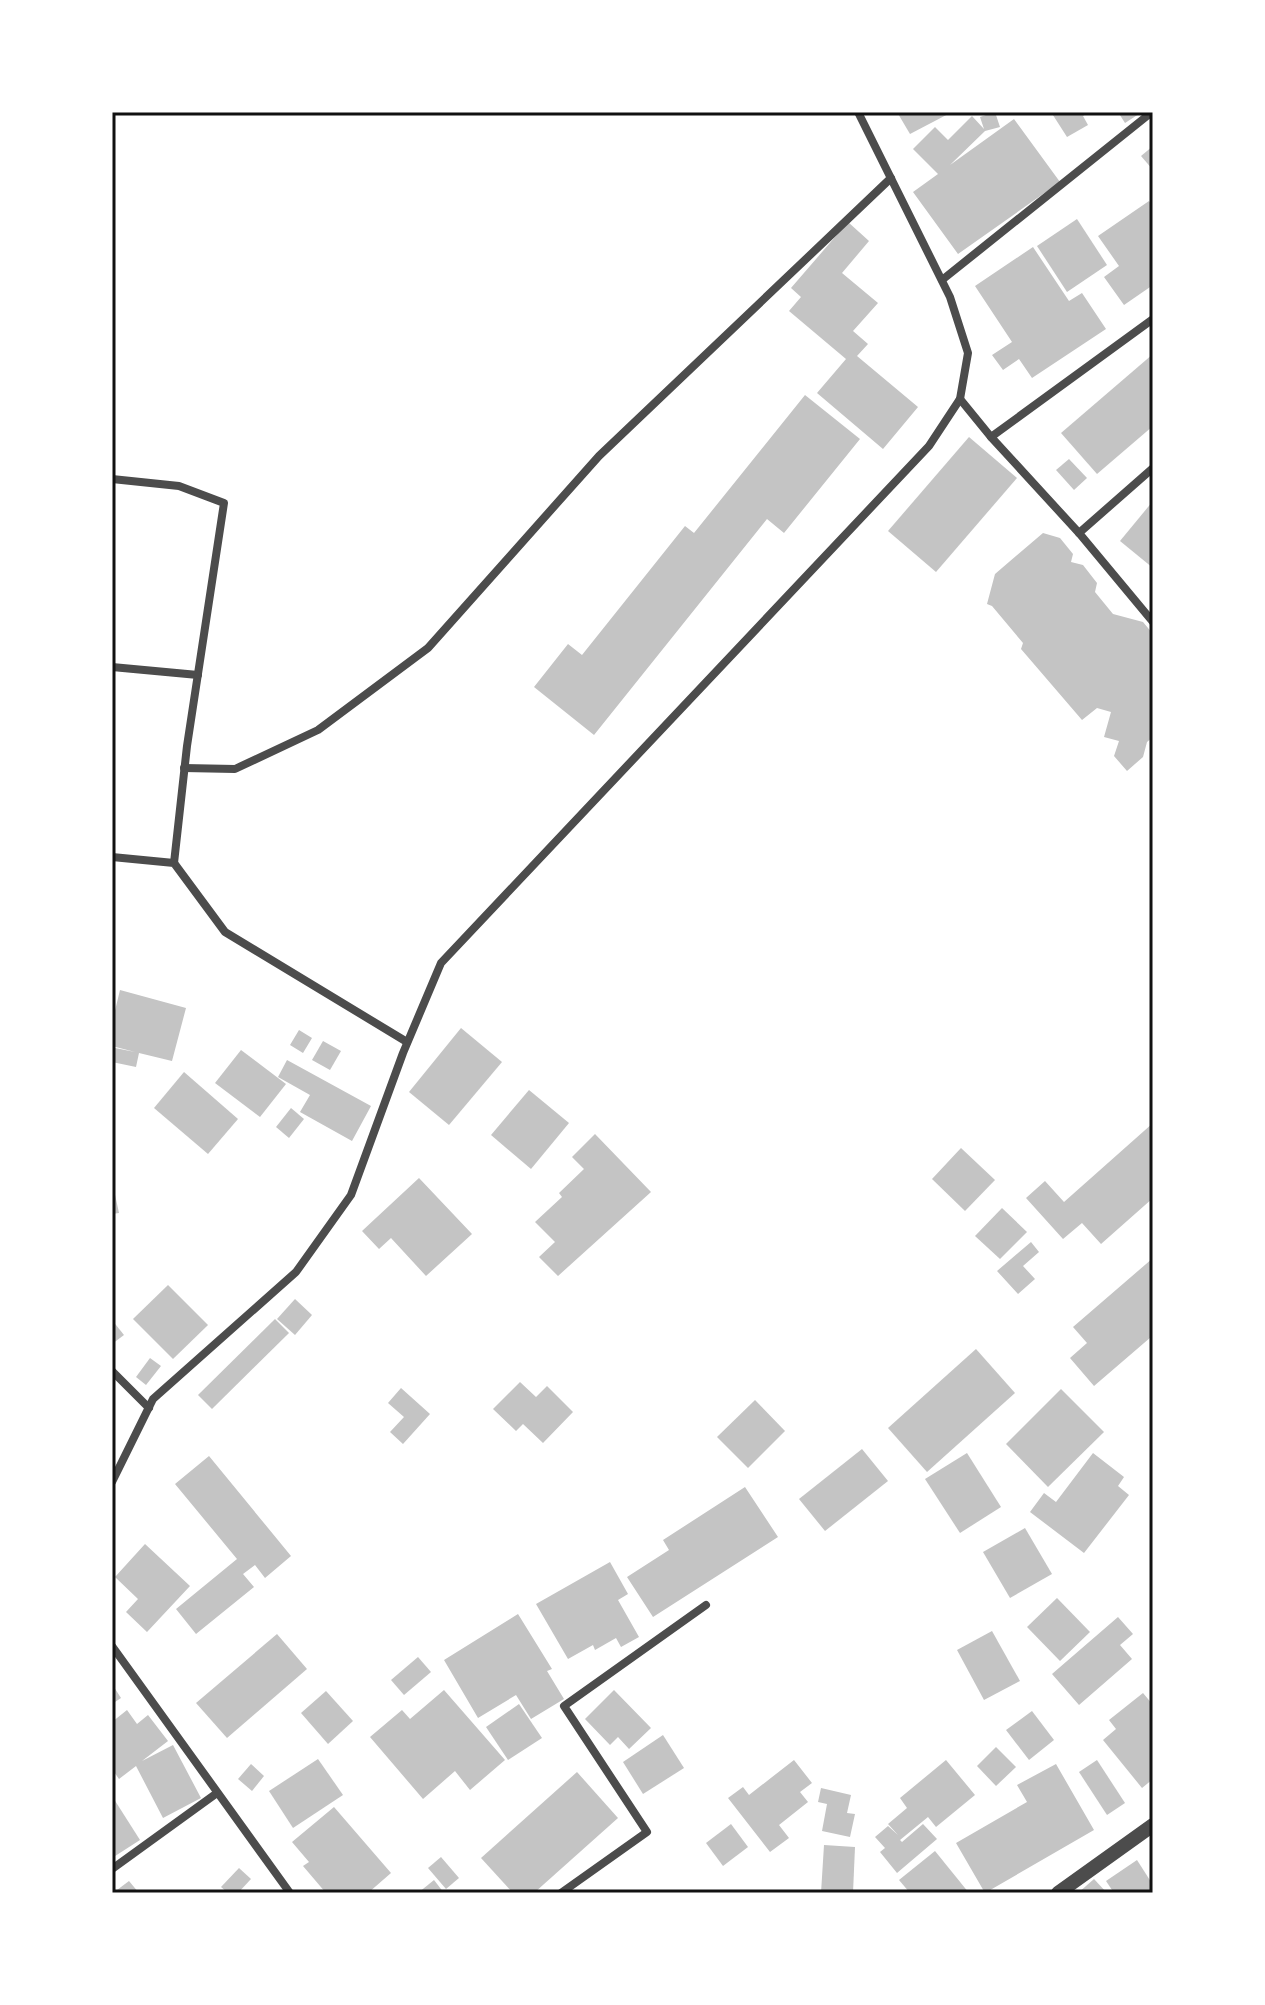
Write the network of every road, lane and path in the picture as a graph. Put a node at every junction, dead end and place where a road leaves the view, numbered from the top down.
1 (858, 112) edge
2 (1152, 112) edge
3 (891, 178) junction
4 (942, 280) junction
5 (1153, 319) edge
6 (960, 399) junction
7 (991, 437) junction
8 (1153, 468) edge
9 (112, 479) edge
10 (1079, 533) junction
11 (1153, 622) edge
12 (112, 667) edge
13 (198, 675) junction
14 (184, 768) junction
15 (112, 857) edge
16 (174, 863) junction
17 (407, 1042) junction
18 (112, 1371) edge
19 (149, 1408) junction
20 (112, 1482) edge
21 (706, 1605) dead end
22 (112, 1646) edge
23 (217, 1793) junction
24 (1153, 1825) edge
25 (112, 1869) edge
26 (290, 1893) edge
27 (561, 1893) edge
28 (1058, 1893) edge

1 - 3 street
2 - 4 street
3 - 4 street
3 - 14 street
4 - 6 street
5 - 7 street
6 - 7 street
6 - 17 street
7 - 10 street
8 - 10 street
9 - 13 street
10 - 11 street
12 - 13 street
13 - 14 street
14 - 16 street
15 - 16 street
16 - 17 street
17 - 19 street
18 - 19 street
19 - 20 street
21 - 27 street
22 - 23 street
23 - 25 street
23 - 26 street
24 - 28 street

